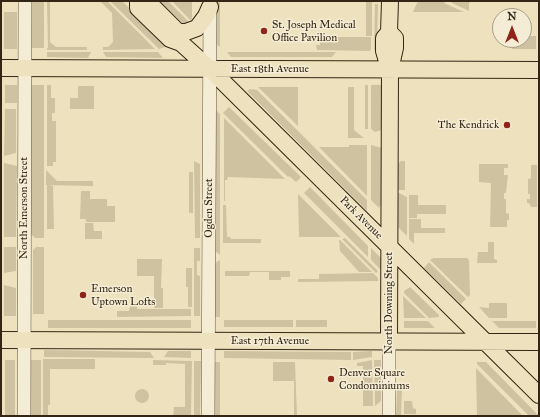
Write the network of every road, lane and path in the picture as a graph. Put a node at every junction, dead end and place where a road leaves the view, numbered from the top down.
1 (25, 1) edge
2 (138, 1) edge
3 (147, 1) edge
4 (390, 1) edge
5 (210, 4) edge
6 (180, 38) junction
7 (1, 68) edge
8 (25, 68) junction
9 (210, 69) junction
10 (390, 70) junction
11 (539, 70) edge
12 (389, 247) junction
13 (1, 340) edge
14 (24, 340) junction
15 (208, 341) junction
16 (389, 341) junction
17 (485, 342) junction
18 (539, 342) edge
19 (539, 395) edge
20 (24, 416) edge
21 (208, 416) edge
22 (389, 416) edge

1 - 8 street, North Emerson Street
2 - 6 main road, Park Avenue
3 - 6 main road, Park Avenue
4 - 10 main road, North Downing Street
5 - 6 main road
5 - 9 street, Ogden Street
6 - 9 main road, Park Avenue
7 - 8 main road, East 18th Avenue
8 - 9 main road, East 18th Avenue
8 - 14 street, North Emerson Street
9 - 10 main road, East 18th Avenue
9 - 12 main road, Park Avenue
9 - 15 street, Ogden Street
10 - 11 main road, East 18th Avenue
10 - 12 main road, North Downing Street
12 - 16 main road, North Downing Street
12 - 17 main road, Park Avenue
13 - 14 main road, East 17th Avenue
14 - 15 main road, East 17th Avenue
14 - 20 street, North Emerson Street
15 - 16 main road, East 17th Avenue
15 - 21 street, Ogden Street
16 - 17 main road, East 17th Avenue
16 - 22 street, North Downing Street
17 - 18 main road, East 17th Avenue
17 - 19 main road, Park Avenue

